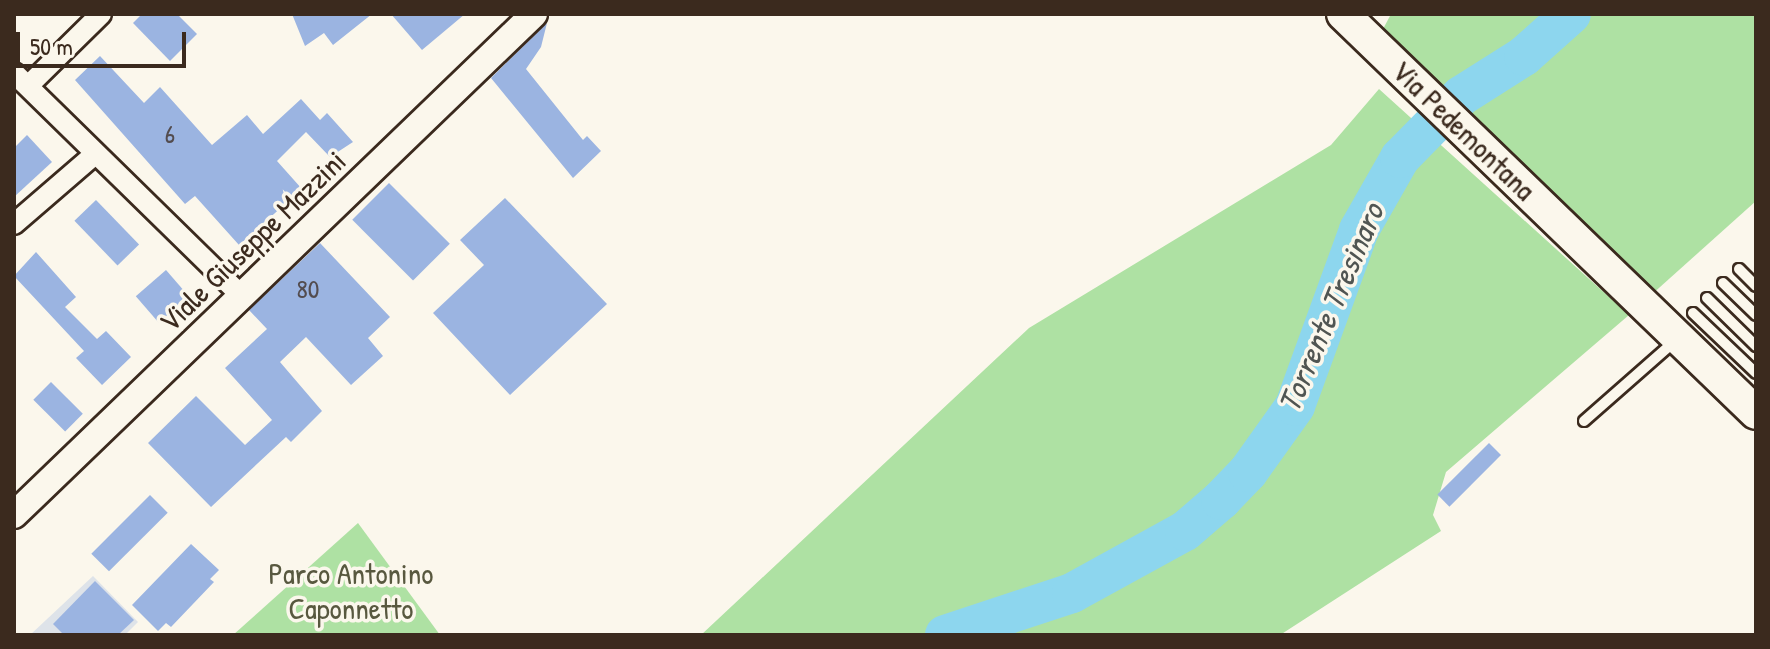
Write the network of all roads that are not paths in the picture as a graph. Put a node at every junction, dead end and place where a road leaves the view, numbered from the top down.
1 (101, 14) edge
2 (534, 14) edge
3 (1349, 20) edge
4 (21, 79) edge
5 (94, 155) junction
6 (14, 224) edge
7 (1739, 269) dead end
8 (1723, 283) dead end
9 (1756, 286) edge
10 (240, 294) junction
11 (1707, 298) dead end
12 (1756, 315) edge
13 (1686, 325) junction
14 (1756, 346) edge
15 (1756, 373) edge
16 (1756, 413) edge
17 (1584, 421) dead end
18 (14, 515) edge

1 - 4 street
2 - 10 street, Viale Giuseppe Mazzini
3 - 13 main road, Via Pedemontana
4 - 5 street
5 - 6 street
5 - 10 street
7 - 9 lane
8 - 12 lane
10 - 18 street, Viale Giuseppe Mazzini
11 - 14 lane
13 - 15 lane
13 - 16 main road, Via Pedemontana
13 - 17 lane

